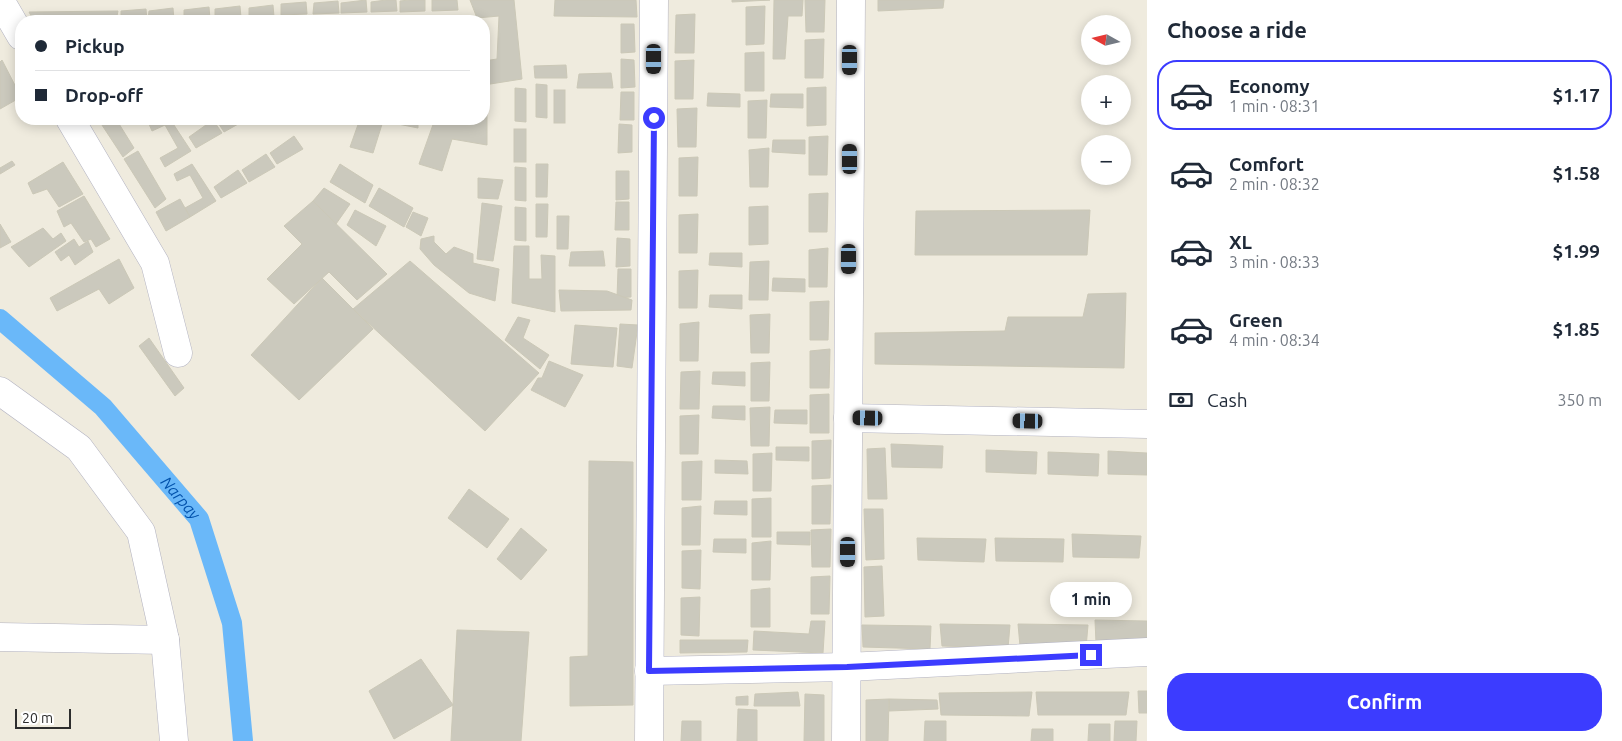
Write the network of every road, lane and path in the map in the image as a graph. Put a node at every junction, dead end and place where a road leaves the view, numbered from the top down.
1 (0, 0) edge
2 (654, 0) edge
3 (851, 0) edge
4 (15, 26) edge
5 (74, 125) edge
6 (178, 353) dead end
7 (0, 392) edge
8 (848, 418) junction
9 (1147, 424) edge
10 (0, 637) edge
11 (165, 640) junction
12 (1147, 652) edge
13 (847, 667) junction
14 (649, 671) junction
15 (174, 741) edge
16 (648, 741) edge
17 (846, 741) edge

1 - 4 street
2 - 14 street
3 - 8 street
5 - 6 street
7 - 11 street
8 - 9 street
8 - 13 street
10 - 11 street
11 - 15 street
12 - 13 street
13 - 14 street
13 - 17 street
14 - 16 street

